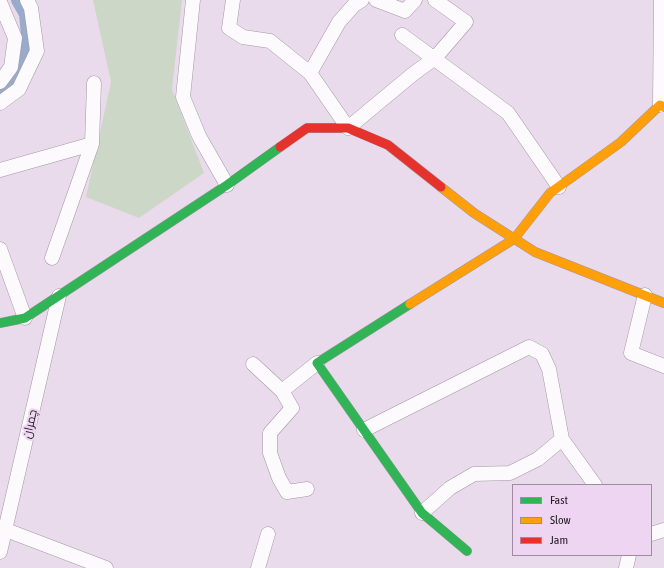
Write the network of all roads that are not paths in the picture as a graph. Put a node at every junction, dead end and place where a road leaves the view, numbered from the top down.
1 (28, 0) edge
2 (193, 0) edge
3 (233, 0) edge
4 (362, 0) edge
5 (376, 0) edge
6 (415, 0) edge
7 (435, 0) edge
8 (661, 0) edge
9 (0, 2) edge
10 (402, 35) dead end
11 (434, 58) junction
12 (310, 74) junction
13 (0, 82) edge
14 (94, 83) dead end
15 (0, 103) edge
16 (662, 106) edge
17 (348, 128) junction
18 (92, 144) junction
19 (0, 170) edge
20 (227, 185) junction
21 (559, 187) junction
22 (514, 239) junction
23 (0, 249) edge
24 (52, 258) dead end
25 (645, 295) junction
26 (59, 296) junction
27 (664, 303) edge
28 (24, 318) junction
29 (0, 323) edge
30 (317, 363) junction
31 (253, 364) dead end
32 (664, 366) edge
33 (282, 391) junction
34 (364, 430) junction
35 (562, 439) junction
36 (594, 484) edge
37 (307, 489) dead end
38 (422, 514) junction
39 (6, 530) junction
40 (664, 530) edge
41 (268, 534) dead end
42 (652, 534) edge
43 (467, 551) dead end
44 (0, 552) edge
45 (629, 556) edge
46 (106, 568) edge
47 (258, 568) edge
48 (626, 568) edge

1 - 15 street
2 - 20 street
3 - 12 street
4 - 12 street
5 - 6 street
7 - 11 street
8 - 16 street
9 - 13 street
10 - 11 street
11 - 17 street
11 - 21 street
12 - 17 street
14 - 18 street
16 - 21 street
17 - 20 street
17 - 22 street
18 - 19 street
18 - 24 street
20 - 26 street
21 - 22 street
22 - 25 street
22 - 30 street
23 - 28 street
25 - 27 street
25 - 32 street
26 - 28 street
26 - 39 street, چمران
28 - 29 street
30 - 33 street
30 - 34 street
31 - 33 street
33 - 37 street
34 - 35 street
34 - 38 street
35 - 36 street
35 - 38 street
38 - 43 street
39 - 44 street, چمران
39 - 46 street
40 - 42 street
41 - 47 street
45 - 48 street

